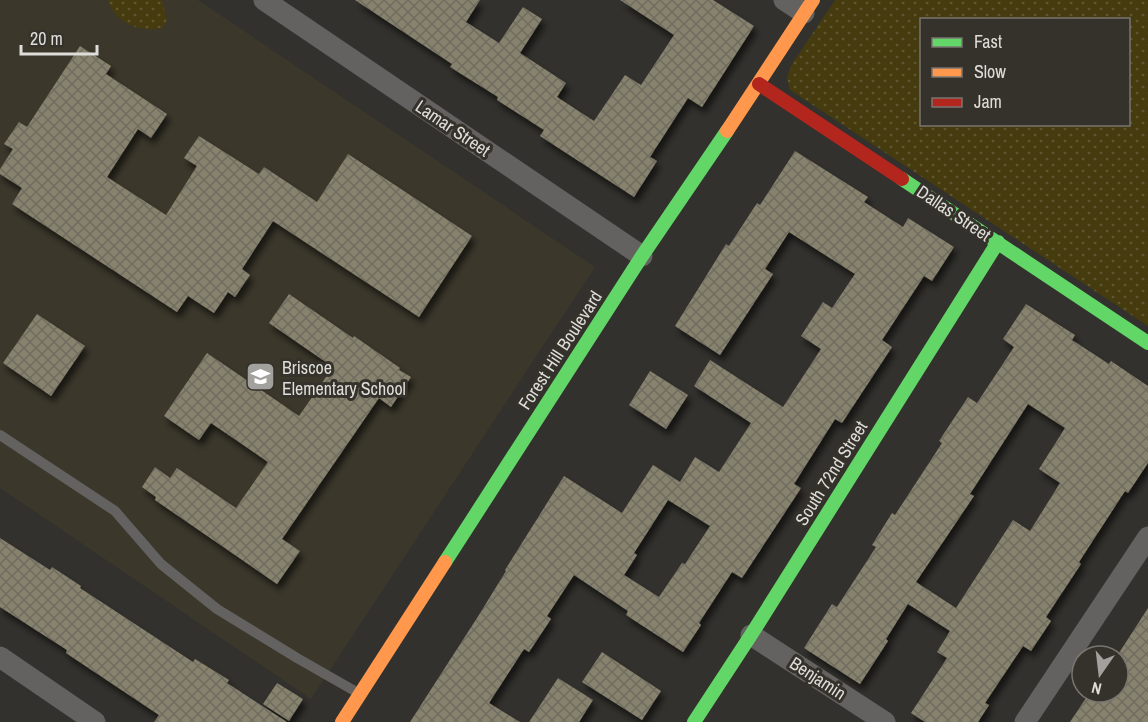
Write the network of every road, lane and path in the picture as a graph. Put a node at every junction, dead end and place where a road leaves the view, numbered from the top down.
1 (264, 0) edge
2 (784, 0) edge
3 (809, 7) edge
4 (759, 84) junction
5 (998, 242) junction
6 (642, 256) junction
7 (1148, 343) edge
8 (0, 435) edge
9 (1148, 537) edge
10 (751, 635) junction
11 (0, 657) edge
12 (360, 694) junction
13 (95, 722) edge
14 (342, 722) edge
15 (694, 722) edge
16 (885, 722) edge
17 (1025, 722) edge

1 - 6 street, Lamar Street
2 - 3 street
3 - 4 street, Forest Hill Boulevard
4 - 5 street, Dallas Street
4 - 6 street, Forest Hill Boulevard
5 - 7 street, Dallas Street
5 - 10 street, South 72nd Street
6 - 12 street, Forest Hill Boulevard
8 - 12 lane
9 - 17 street
10 - 15 street, South 72nd Street
10 - 16 street, Benjamin
11 - 13 street
12 - 14 street, Forest Hill Boulevard

